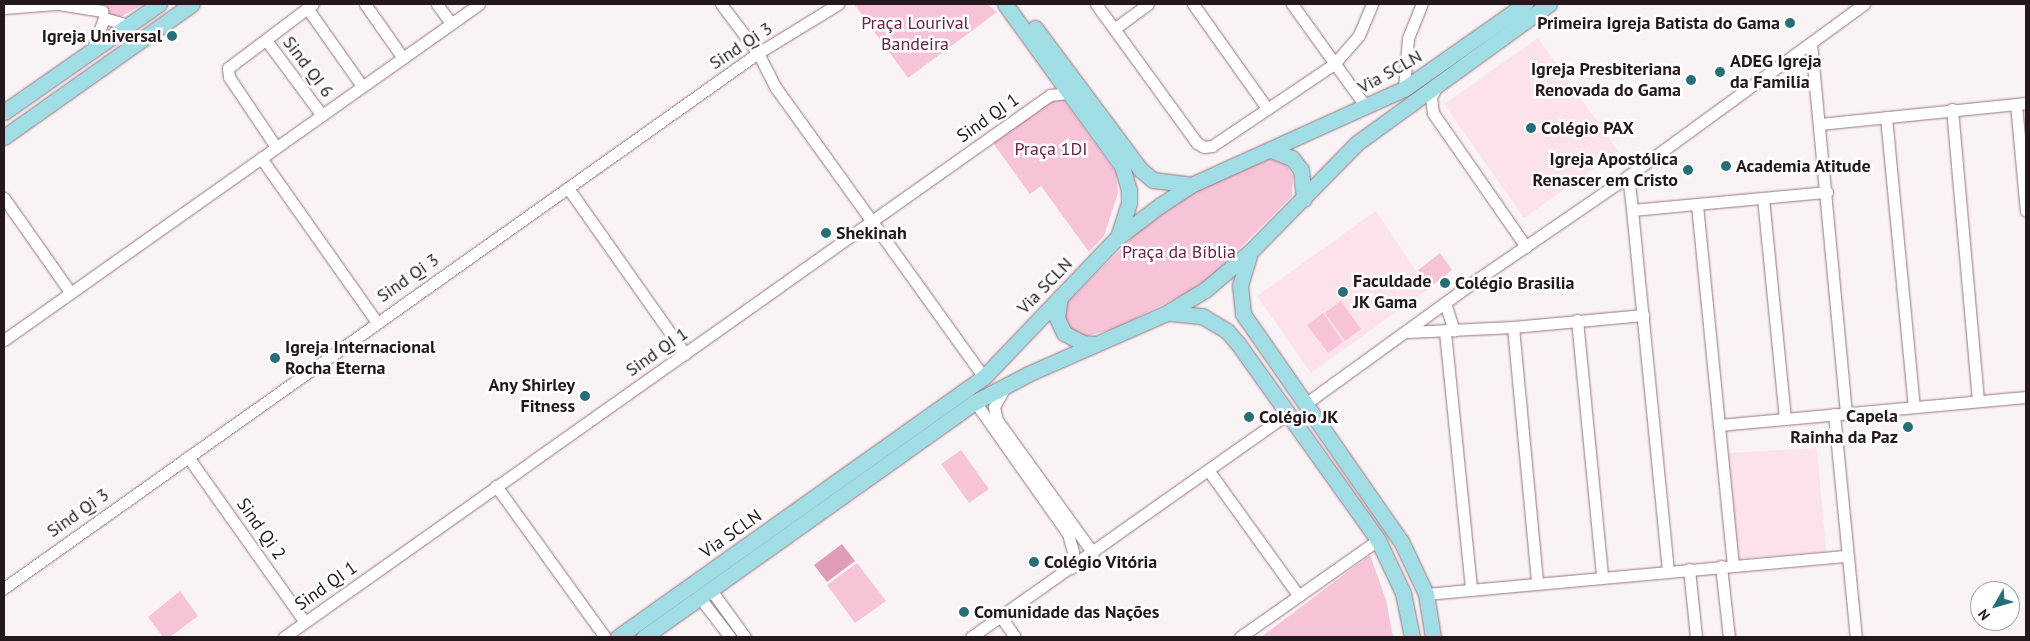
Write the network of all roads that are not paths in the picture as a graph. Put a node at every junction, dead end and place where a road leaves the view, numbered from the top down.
1 (57, 4) edge
2 (158, 4) edge
3 (192, 4) edge
4 (365, 4) edge
5 (437, 4) edge
6 (479, 4) edge
7 (721, 4) edge
8 (838, 4) edge
9 (1005, 4) edge
10 (1018, 4) edge
11 (1096, 4) edge
12 (1148, 4) edge
13 (1193, 4) edge
14 (1292, 4) edge
15 (1372, 4) edge
16 (1422, 4) edge
17 (1511, 4) edge
18 (1525, 4) edge
19 (1549, 4) edge
20 (1864, 4) edge
21 (310, 6) edge
22 (4, 8) edge
23 (103, 11) edge
24 (1504, 19) junction
25 (451, 24) junction
26 (129, 25) junction
27 (1114, 29) junction
28 (266, 40) junction
29 (1811, 43) junction
30 (92, 51) junction
31 (758, 53) junction
32 (403, 58) junction
33 (1334, 64) junction
34 (1058, 78) junction
35 (1438, 84) junction
36 (362, 86) junction
37 (1404, 89) junction
38 (1068, 93) junction
39 (1050, 95) junction
40 (2021, 103) edge
41 (1406, 106) junction
42 (1366, 107) junction
43 (1267, 108) junction
44 (8, 110) edge
45 (1952, 110) junction
46 (1433, 113) junction
47 (321, 114) junction
48 (1886, 117) junction
49 (23, 123) junction
50 (1820, 124) junction
51 (4, 135) edge
52 (276, 147) junction
53 (1271, 150) junction
54 (261, 158) junction
55 (1628, 176) junction
56 (1190, 185) junction
57 (568, 188) junction
58 (1827, 192) junction
59 (4, 198) edge
60 (1763, 198) junction
61 (1304, 199) junction
62 (1697, 205) junction
63 (1632, 210) junction
64 (2026, 211) edge
65 (873, 219) junction
66 (1117, 238) junction
67 (1526, 247) junction
68 (1251, 251) junction
69 (70, 292) junction
70 (1060, 298) junction
71 (1445, 304) junction
72 (1164, 314) junction
73 (1643, 315) junction
74 (1577, 320) junction
75 (376, 321) junction
76 (1513, 327) junction
77 (1449, 331) junction
78 (1408, 332) junction
79 (4, 340) edge
80 (1096, 344) junction
81 (685, 354) junction
82 (1277, 366) junction
83 (984, 377) junction
84 (1262, 379) junction
85 (1005, 387) junction
86 (2026, 396) edge
87 (1978, 401) junction
88 (975, 402) junction
89 (1305, 404) junction
90 (1914, 406) junction
91 (1846, 412) junction
92 (1287, 414) junction
93 (1834, 414) junction
94 (1784, 418) junction
95 (1719, 425) junction
96 (1325, 435) junction
97 (1308, 443) junction
98 (188, 457) junction
99 (1208, 470) junction
100 (496, 486) junction
101 (1378, 540) junction
102 (1093, 553) junction
103 (734, 555) junction
104 (1847, 556) junction
105 (1727, 566) junction
106 (743, 568) junction
107 (1071, 568) junction
108 (1689, 569) junction
109 (1668, 571) junction
110 (723, 572) junction
111 (1602, 577) junction
112 (1537, 582) junction
113 (4, 588) edge
114 (1471, 590) junction
115 (706, 594) junction
116 (1426, 594) junction
117 (1299, 596) junction
118 (1001, 617) junction
119 (305, 622) junction
120 (284, 637) edge
121 (604, 637) edge
122 (618, 637) edge
123 (644, 637) edge
124 (730, 637) edge
125 (745, 637) edge
126 (971, 637) edge
127 (1015, 637) edge
128 (1240, 637) edge
129 (1412, 637) edge
130 (1433, 637) edge
131 (1696, 637) edge
132 (1729, 637) edge
133 (1856, 637) edge

1 - 22 street
1 - 23 street
2 - 26 main road
3 - 49 main road
4 - 32 street
5 - 25 street
6 - 25 street
7 - 31 street
8 - 31 street, Sind Qi 3
9 - 34 main road
10 - 56 main road
11 - 27 street
12 - 27 street
13 - 43 street
14 - 33 street
15 - 33 street
16 - 37 street
17 - 24 street
18 - 24 main road, Via SCLN
19 - 35 main road, Via SCLN
20 - 29 street
21 - 28 street
21 - 36 street
23 - 26 street
23 - 30 street
24 - 37 main road, Via SCLN
25 - 32 street
26 - 30 main road
27 - 43 street
28 - 47 street, Sind QI 6
28 - 52 street
29 - 50 street
29 - 55 street
30 - 44 main road
31 - 57 street, Sind Qi 3
31 - 65 street
32 - 36 street
33 - 42 street
33 - 43 street
34 - 38 main road
34 - 39 street
35 - 41 main road, Via SCLN
35 - 46 street
36 - 47 street
37 - 42 main road, Via SCLN
38 - 39 street
38 - 66 main road
39 - 65 street, Sind QI 1
40 - 45 street
40 - 64 street
41 - 46 street
41 - 61 main road, Via SCLN
42 - 53 main road, Via SCLN
44 - 49 main road
45 - 48 street
45 - 87 street
46 - 67 street
47 - 52 street
48 - 50 street
48 - 90 street
49 - 51 main road
50 - 58 street
52 - 54 street
53 - 56 main road, Via SCLN
53 - 61 main road
54 - 69 street
54 - 75 street
55 - 63 street
55 - 67 street
56 - 66 main road, Via SCLN
57 - 75 street, Sind Qi 3
57 - 81 street
58 - 60 street
58 - 91 street
59 - 69 street
60 - 62 street
60 - 94 street
61 - 68 main road, Via SCLN
62 - 63 street
62 - 95 street
63 - 73 street
65 - 81 street, Sind QI 1
65 - 83 street
66 - 70 main road, Via SCLN
67 - 71 street
68 - 72 main road, Via SCLN
68 - 82 main road
69 - 79 street
70 - 80 main road
70 - 83 main road, Via SCLN
71 - 77 street
71 - 78 street
72 - 80 main road, Via SCLN
72 - 84 main road
73 - 74 street
73 - 109 street
74 - 76 street
74 - 111 street
75 - 98 street, Sind Qi 3
76 - 77 street
76 - 112 street
77 - 78 street
77 - 114 street
78 - 89 street
80 - 85 main road, Via SCLN
81 - 100 street, Sind QI 1
82 - 84 main road
82 - 89 main road
83 - 103 main road, Via SCLN
84 - 92 main road
85 - 88 main road, Via SCLN
85 - 102 street
86 - 87 street
87 - 90 street
88 - 106 main road, Via SCLN
88 - 107 street
89 - 96 main road
90 - 91 street
91 - 93 street
92 - 97 main road
92 - 99 street
93 - 94 street
93 - 104 street
94 - 95 street
95 - 105 street
96 - 97 main road
96 - 116 main road
97 - 101 main road
98 - 113 street, Sind Qi 3
98 - 119 street, Sind Qi 2
99 - 102 street
99 - 117 street
100 - 119 street, Sind QI 1
100 - 121 street
101 - 117 street
101 - 129 main road
102 - 107 street
103 - 106 main road
103 - 110 main road, Via SCLN
104 - 105 street
104 - 133 street
105 - 108 street
105 - 132 street
106 - 110 main road, Via SCLN
107 - 118 street
108 - 109 street
108 - 131 street
109 - 111 street
110 - 115 main road, Via SCLN
110 - 122 main road, Via SCLN
111 - 112 street
112 - 114 street
114 - 116 street
115 - 123 main road, Via SCLN
115 - 124 street
115 - 125 street
116 - 130 main road
117 - 128 street
118 - 126 street
118 - 127 street
119 - 120 street, Sind QI 1

